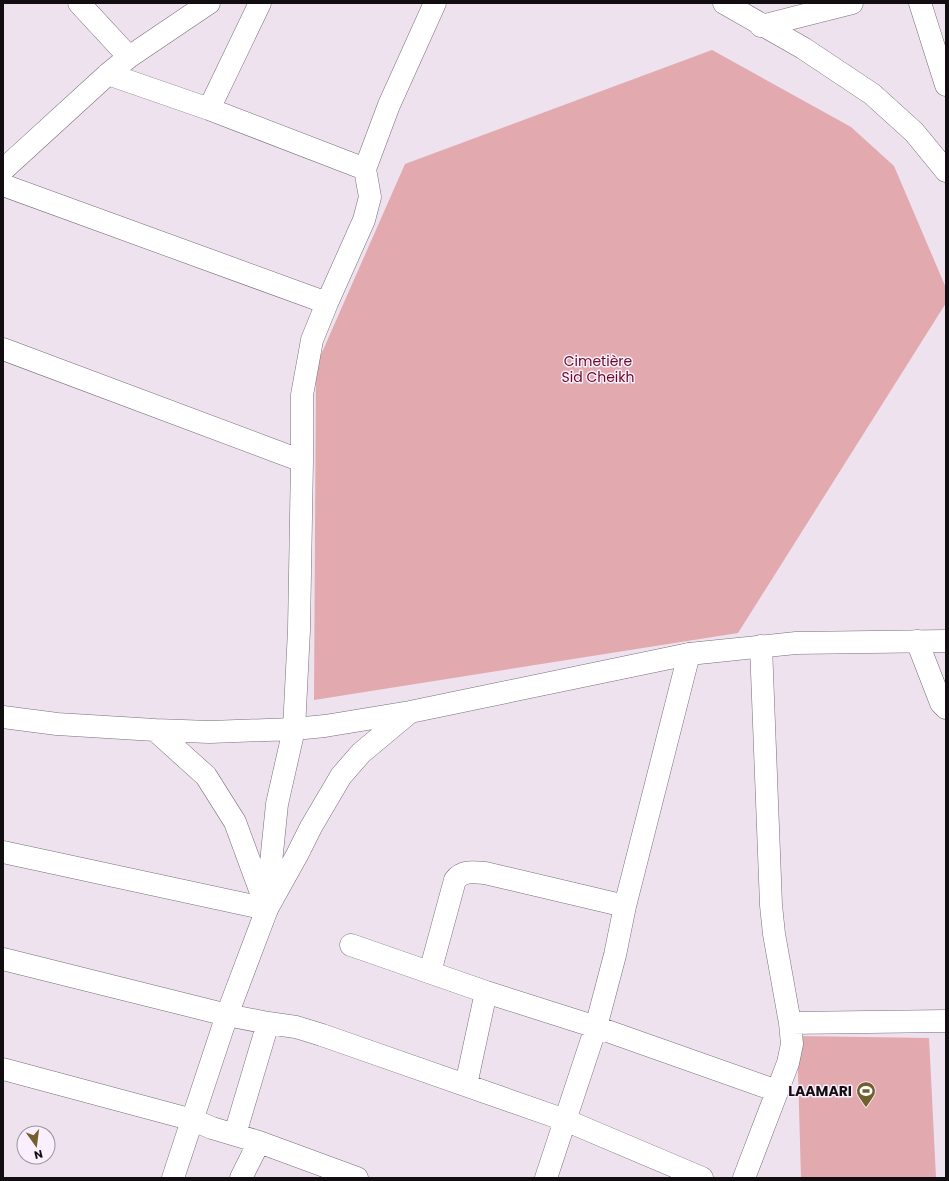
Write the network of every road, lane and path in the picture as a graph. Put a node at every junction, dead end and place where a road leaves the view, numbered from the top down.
1 (79, 3) edge
2 (209, 3) edge
3 (260, 3) edge
4 (435, 3) edge
5 (724, 3) edge
6 (852, 3) edge
7 (920, 3) edge
8 (800, 9) edge
9 (761, 26) junction
10 (129, 57) junction
11 (108, 74) junction
12 (946, 85) edge
13 (209, 109) junction
14 (365, 169) junction
15 (3, 170) edge
16 (946, 171) edge
17 (3, 185) edge
18 (327, 303) junction
19 (3, 349) edge
20 (302, 461) junction
21 (946, 634) edge
22 (917, 641) junction
23 (946, 641) edge
24 (761, 646) junction
25 (689, 654) junction
26 (946, 708) edge
27 (410, 712) junction
28 (3, 717) edge
29 (294, 729) junction
30 (155, 730) junction
31 (3, 852) edge
32 (625, 906) junction
33 (266, 909) junction
34 (351, 945) dead end
35 (3, 959) edge
36 (430, 972) junction
37 (486, 992) junction
38 (228, 1015) junction
39 (946, 1021) edge
40 (268, 1023) junction
41 (790, 1023) junction
42 (596, 1027) junction
43 (3, 1069) edge
44 (466, 1085) junction
45 (777, 1091) junction
46 (193, 1120) junction
47 (565, 1120) junction
48 (235, 1134) junction
49 (259, 1142) junction
50 (173, 1178) edge
51 (241, 1178) edge
52 (357, 1178) edge
53 (546, 1178) edge
54 (702, 1178) edge
55 (744, 1178) edge

1 - 10 street
2 - 10 street
3 - 13 street
4 - 14 street
5 - 9 street
6 - 8 street
7 - 12 street
8 - 9 street
9 - 16 street
10 - 11 street
11 - 13 street
11 - 15 street
13 - 14 street
14 - 18 street
17 - 18 street
18 - 20 street
19 - 20 street
20 - 29 street
21 - 22 street
22 - 23 street
22 - 24 street
22 - 26 street
24 - 25 street
24 - 41 street
25 - 27 street
25 - 32 street
27 - 29 street
27 - 33 street
28 - 30 street
29 - 30 street
29 - 33 street
30 - 33 street
31 - 33 street
32 - 36 street
32 - 42 street
33 - 38 street
34 - 36 street
35 - 38 street
36 - 37 street
37 - 42 street
37 - 44 street
38 - 40 street
38 - 46 street
39 - 41 street
40 - 44 street
40 - 48 street
41 - 45 street
42 - 45 street
42 - 47 street
43 - 46 street
44 - 47 street
45 - 55 street
46 - 48 street
46 - 50 street
47 - 53 street
47 - 54 street
48 - 49 street
49 - 51 street
49 - 52 street

